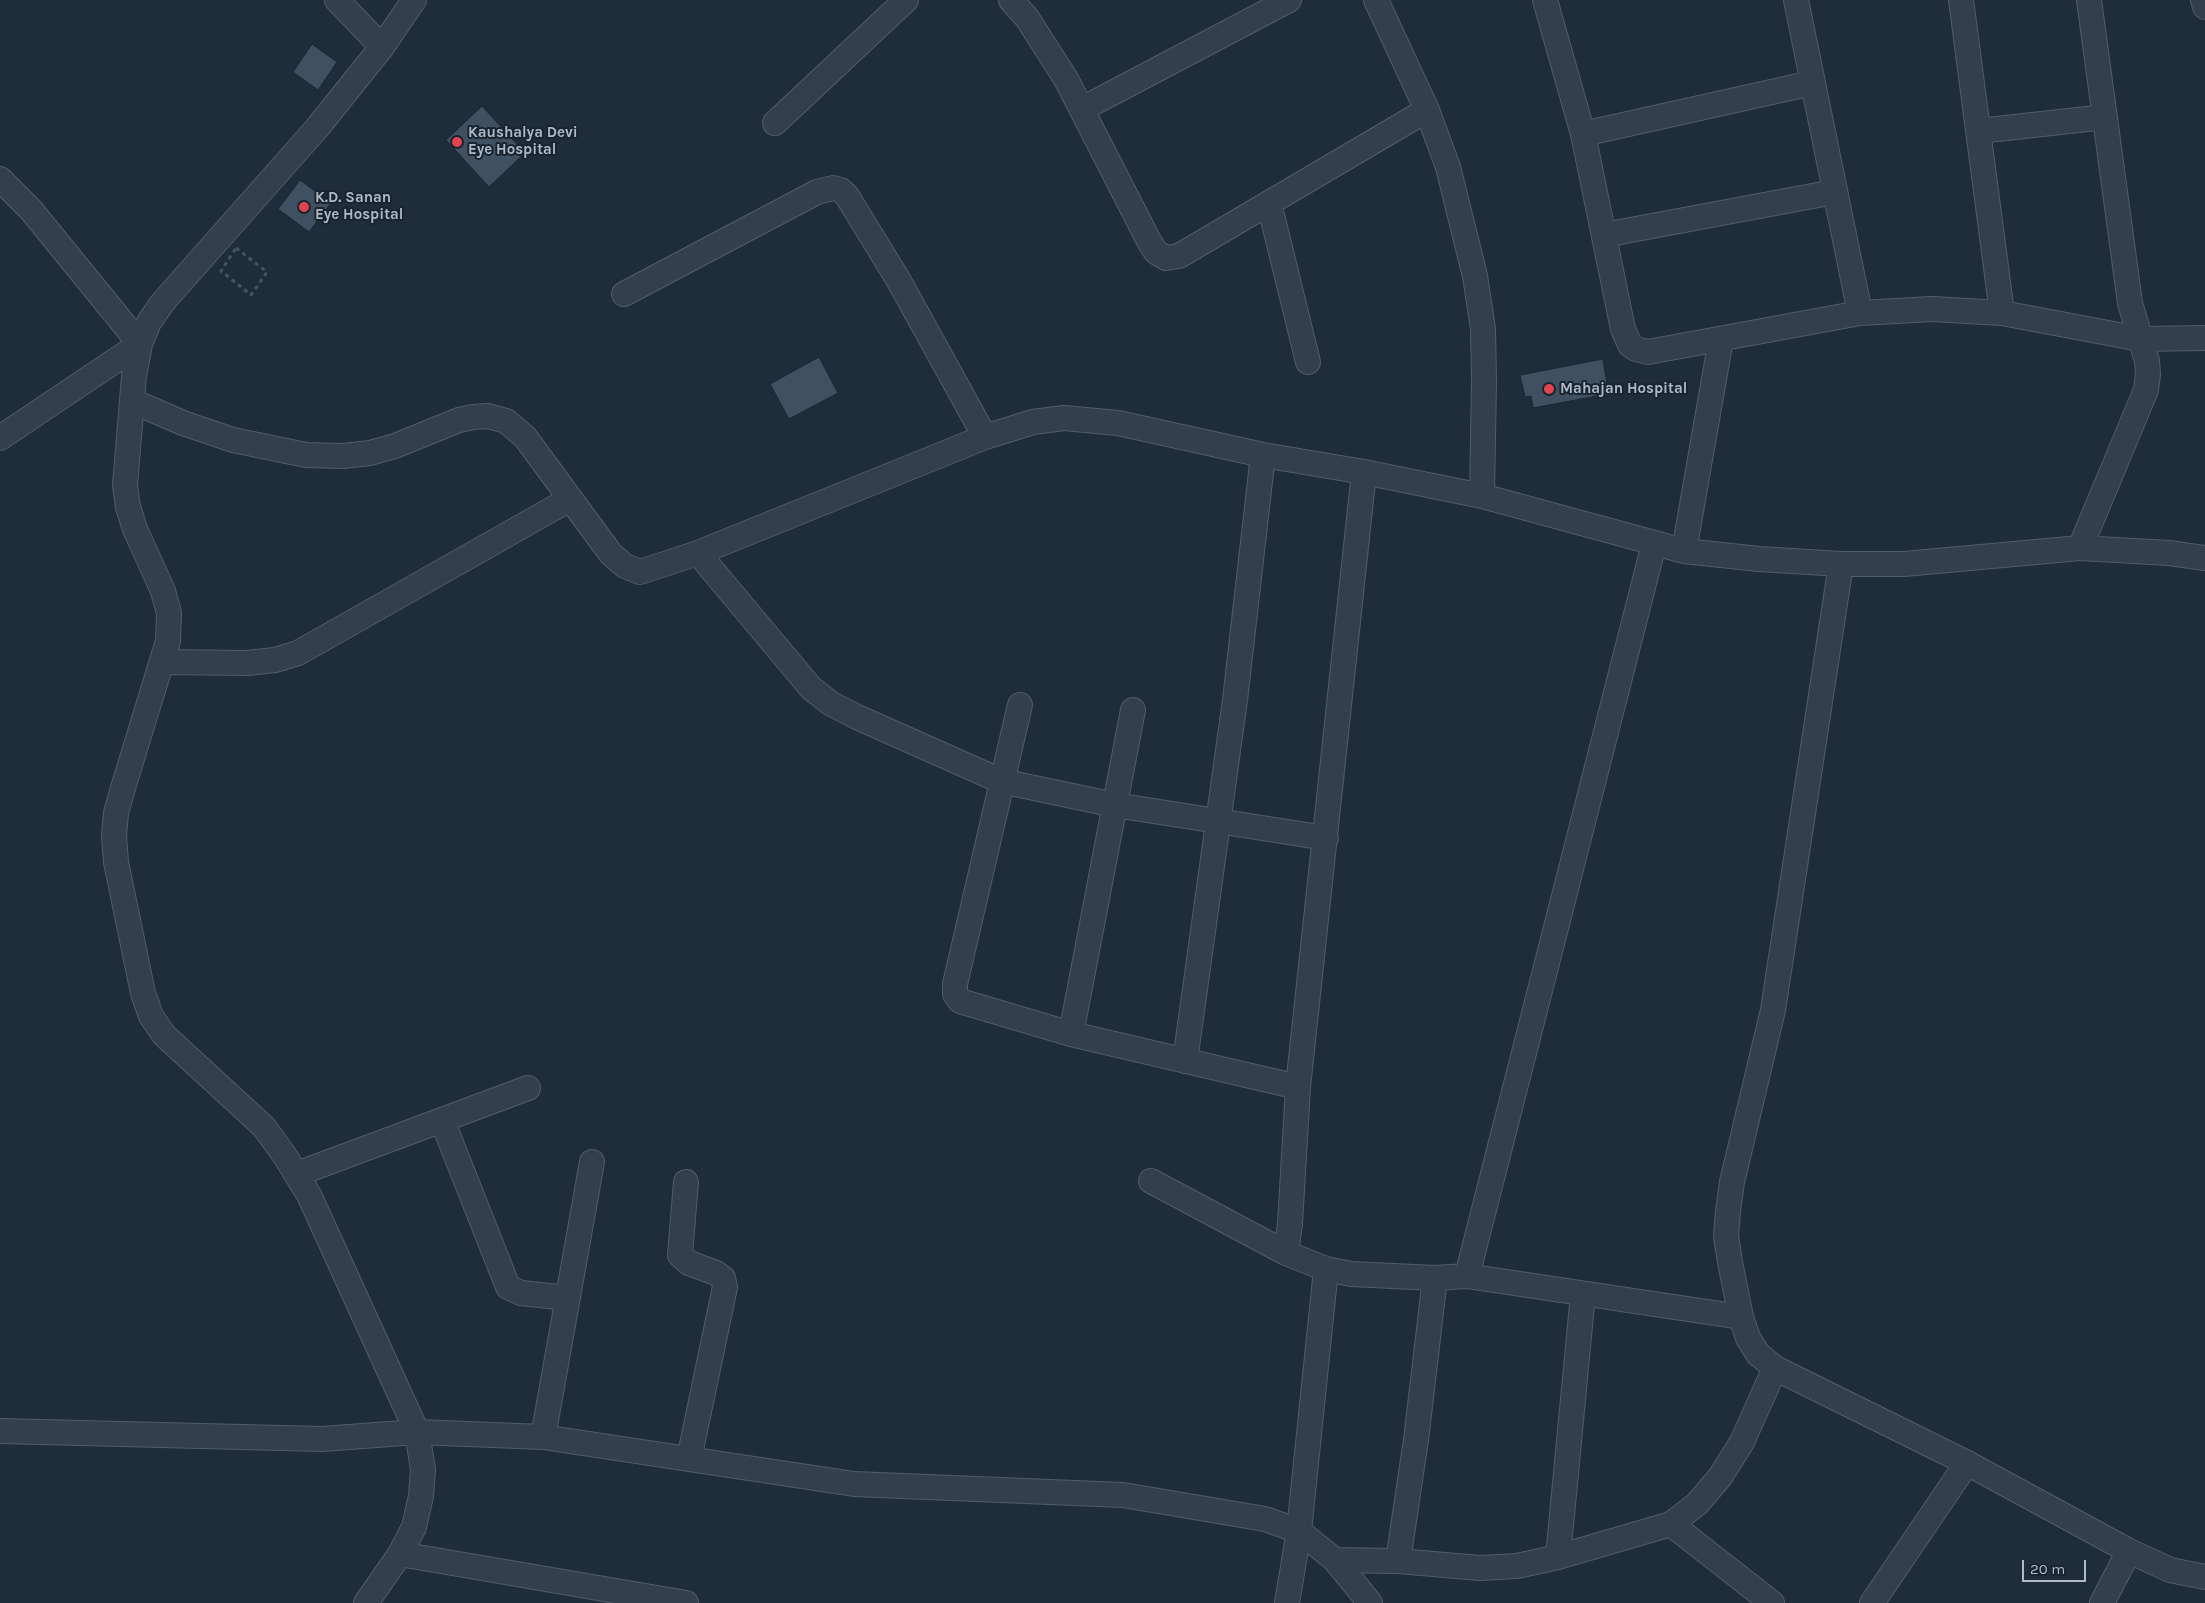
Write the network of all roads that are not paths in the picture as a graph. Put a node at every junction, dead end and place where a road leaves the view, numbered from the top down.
1 (337, 0) edge
2 (414, 0) edge
3 (906, 0) edge
4 (1011, 0) edge
5 (1289, 0) edge
6 (1376, 0) edge
7 (1545, 0) edge
8 (1796, 0) edge
9 (1961, 0) edge
10 (2088, 0) edge
11 (2203, 0) edge
12 (2205, 7) edge
13 (382, 47) junction
14 (1812, 83) junction
15 (1082, 108) junction
16 (1427, 110) junction
17 (2105, 117) junction
18 (774, 123) dead end
19 (1979, 131) junction
20 (1584, 134) junction
21 (0, 179) edge
22 (1834, 192) junction
23 (1269, 202) junction
24 (1604, 235) junction
25 (624, 294) dead end
26 (2002, 313) junction
27 (1860, 314) junction
28 (2205, 338) edge
29 (1721, 339) junction
30 (2140, 339) junction
31 (140, 344) junction
32 (1308, 362) dead end
33 (132, 400) junction
34 (984, 437) junction
35 (0, 438) edge
36 (1262, 455) junction
37 (1364, 472) junction
38 (1482, 496) junction
39 (570, 499) junction
40 (1654, 544) junction
41 (2080, 548) junction
42 (1684, 551) junction
43 (698, 553) junction
44 (2205, 558) edge
45 (1842, 564) junction
46 (162, 662) junction
47 (1020, 705) dead end
48 (1133, 710) dead end
49 (1001, 780) junction
50 (1115, 805) junction
51 (1219, 822) junction
52 (1326, 838) junction
53 (1071, 1034) junction
54 (1185, 1062) junction
55 (1298, 1087) junction
56 (528, 1088) dead end
57 (442, 1120) junction
58 (592, 1162) dead end
59 (297, 1174) junction
60 (686, 1182) dead end
61 (1151, 1182) dead end
62 (1286, 1253) junction
63 (1326, 1269) junction
64 (1467, 1276) junction
65 (1435, 1278) junction
66 (1583, 1294) junction
67 (568, 1298) junction
68 (1740, 1317) junction
69 (1775, 1368) junction
70 (0, 1431) edge
71 (418, 1432) junction
72 (543, 1437) junction
73 (689, 1459) junction
74 (1967, 1463) junction
75 (1671, 1524) junction
76 (1299, 1531) junction
77 (2129, 1552) junction
78 (400, 1554) junction
79 (1558, 1557) junction
80 (1334, 1560) junction
81 (1398, 1561) junction
82 (2205, 1577) edge
83 (566, 1593) edge
84 (366, 1603) edge
85 (686, 1603) edge
86 (1287, 1603) edge
87 (1370, 1603) edge
88 (1772, 1603) edge
89 (1872, 1603) edge
90 (2102, 1603) edge

1 - 13 street
2 - 13 street
3 - 18 street
4 - 15 street
5 - 15 street
6 - 16 street
7 - 20 street
8 - 14 street
9 - 19 street
10 - 17 street
11 - 12 street
13 - 31 street
14 - 20 street
14 - 22 street
15 - 23 street
16 - 23 street
16 - 38 street
17 - 19 street
17 - 30 street
19 - 26 street
20 - 24 street
21 - 31 street
22 - 24 street
22 - 27 street
23 - 32 street
24 - 29 street
25 - 34 street
26 - 27 street
26 - 30 street
27 - 29 street
28 - 30 street
29 - 42 street
30 - 41 street
31 - 33 street
31 - 35 street
33 - 39 street
33 - 46 street
34 - 36 street
34 - 43 street
36 - 37 street
36 - 51 street
37 - 38 street
37 - 52 street
38 - 40 street
39 - 43 street
39 - 46 street
40 - 42 street
40 - 64 street
41 - 44 street
41 - 45 street
42 - 45 street
43 - 49 street
45 - 68 street
46 - 59 street
47 - 49 street
48 - 50 street
49 - 50 street
49 - 53 street
50 - 51 street
50 - 53 street
51 - 52 street
51 - 54 street
52 - 55 street
53 - 54 street
54 - 55 street
55 - 62 street
56 - 57 street
57 - 59 street
57 - 67 street
58 - 67 street
59 - 71 street
60 - 73 street
61 - 62 street
62 - 63 street
63 - 65 street
63 - 76 street
64 - 65 street
64 - 66 street
65 - 81 street
66 - 68 street
66 - 79 street
67 - 72 street
68 - 69 street
69 - 74 street
69 - 75 street
70 - 71 street
71 - 72 street
71 - 78 street
72 - 73 street
73 - 76 street
74 - 77 street
74 - 89 street
75 - 79 street
75 - 88 street
76 - 80 street
76 - 86 street
77 - 82 street
77 - 90 street
78 - 83 street
78 - 84 street
79 - 81 street
80 - 81 street
80 - 87 street
83 - 85 street

